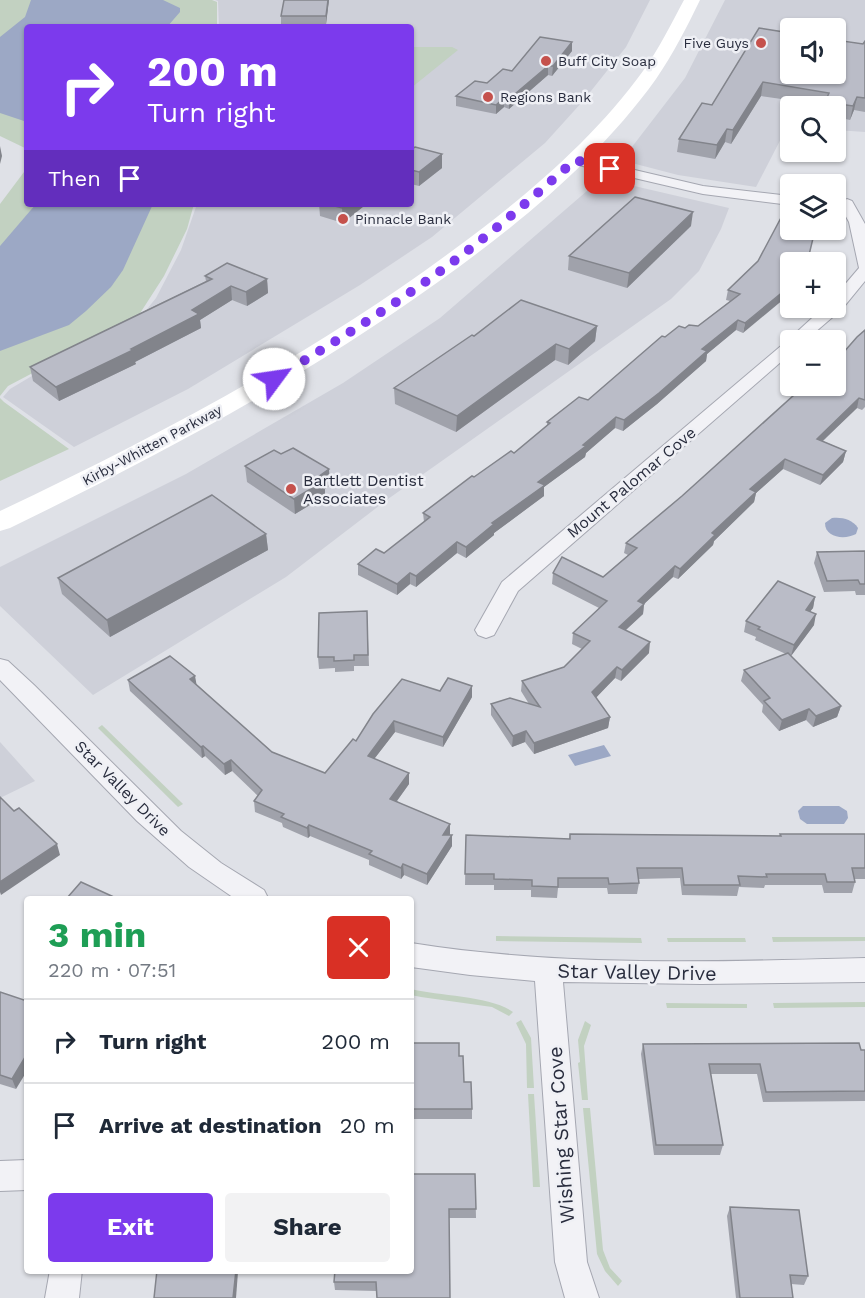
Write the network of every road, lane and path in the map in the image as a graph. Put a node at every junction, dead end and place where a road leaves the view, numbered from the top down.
1 (692, 0) edge
2 (575, 160) junction
3 (780, 200) edge
4 (846, 204) edge
5 (865, 204) edge
6 (846, 210) edge
7 (865, 265) edge
8 (865, 271) edge
9 (846, 292) edge
10 (821, 318) edge
11 (807, 330) edge
12 (780, 354) edge
13 (0, 522) edge
14 (486, 630) dead end
15 (0, 667) edge
16 (252, 896) edge
17 (414, 955) edge
18 (865, 970) edge
19 (548, 971) junction
20 (24, 1175) edge
21 (0, 1176) edge
22 (65, 1274) edge
23 (62, 1298) edge
24 (582, 1298) edge

1 - 2 main road, Kirby-Whitten Parkway
2 - 3 street
2 - 13 main road, Kirby-Whitten Parkway
4 - 5 street
6 - 7 street
8 - 9 street
10 - 11 street
12 - 14 street, Mount Palomar Cove
15 - 16 street, Star Valley Drive
17 - 19 street, Star Valley Drive
18 - 19 street, Star Valley Drive
19 - 24 street, Wishing Star Cove
20 - 21 street
22 - 23 street

